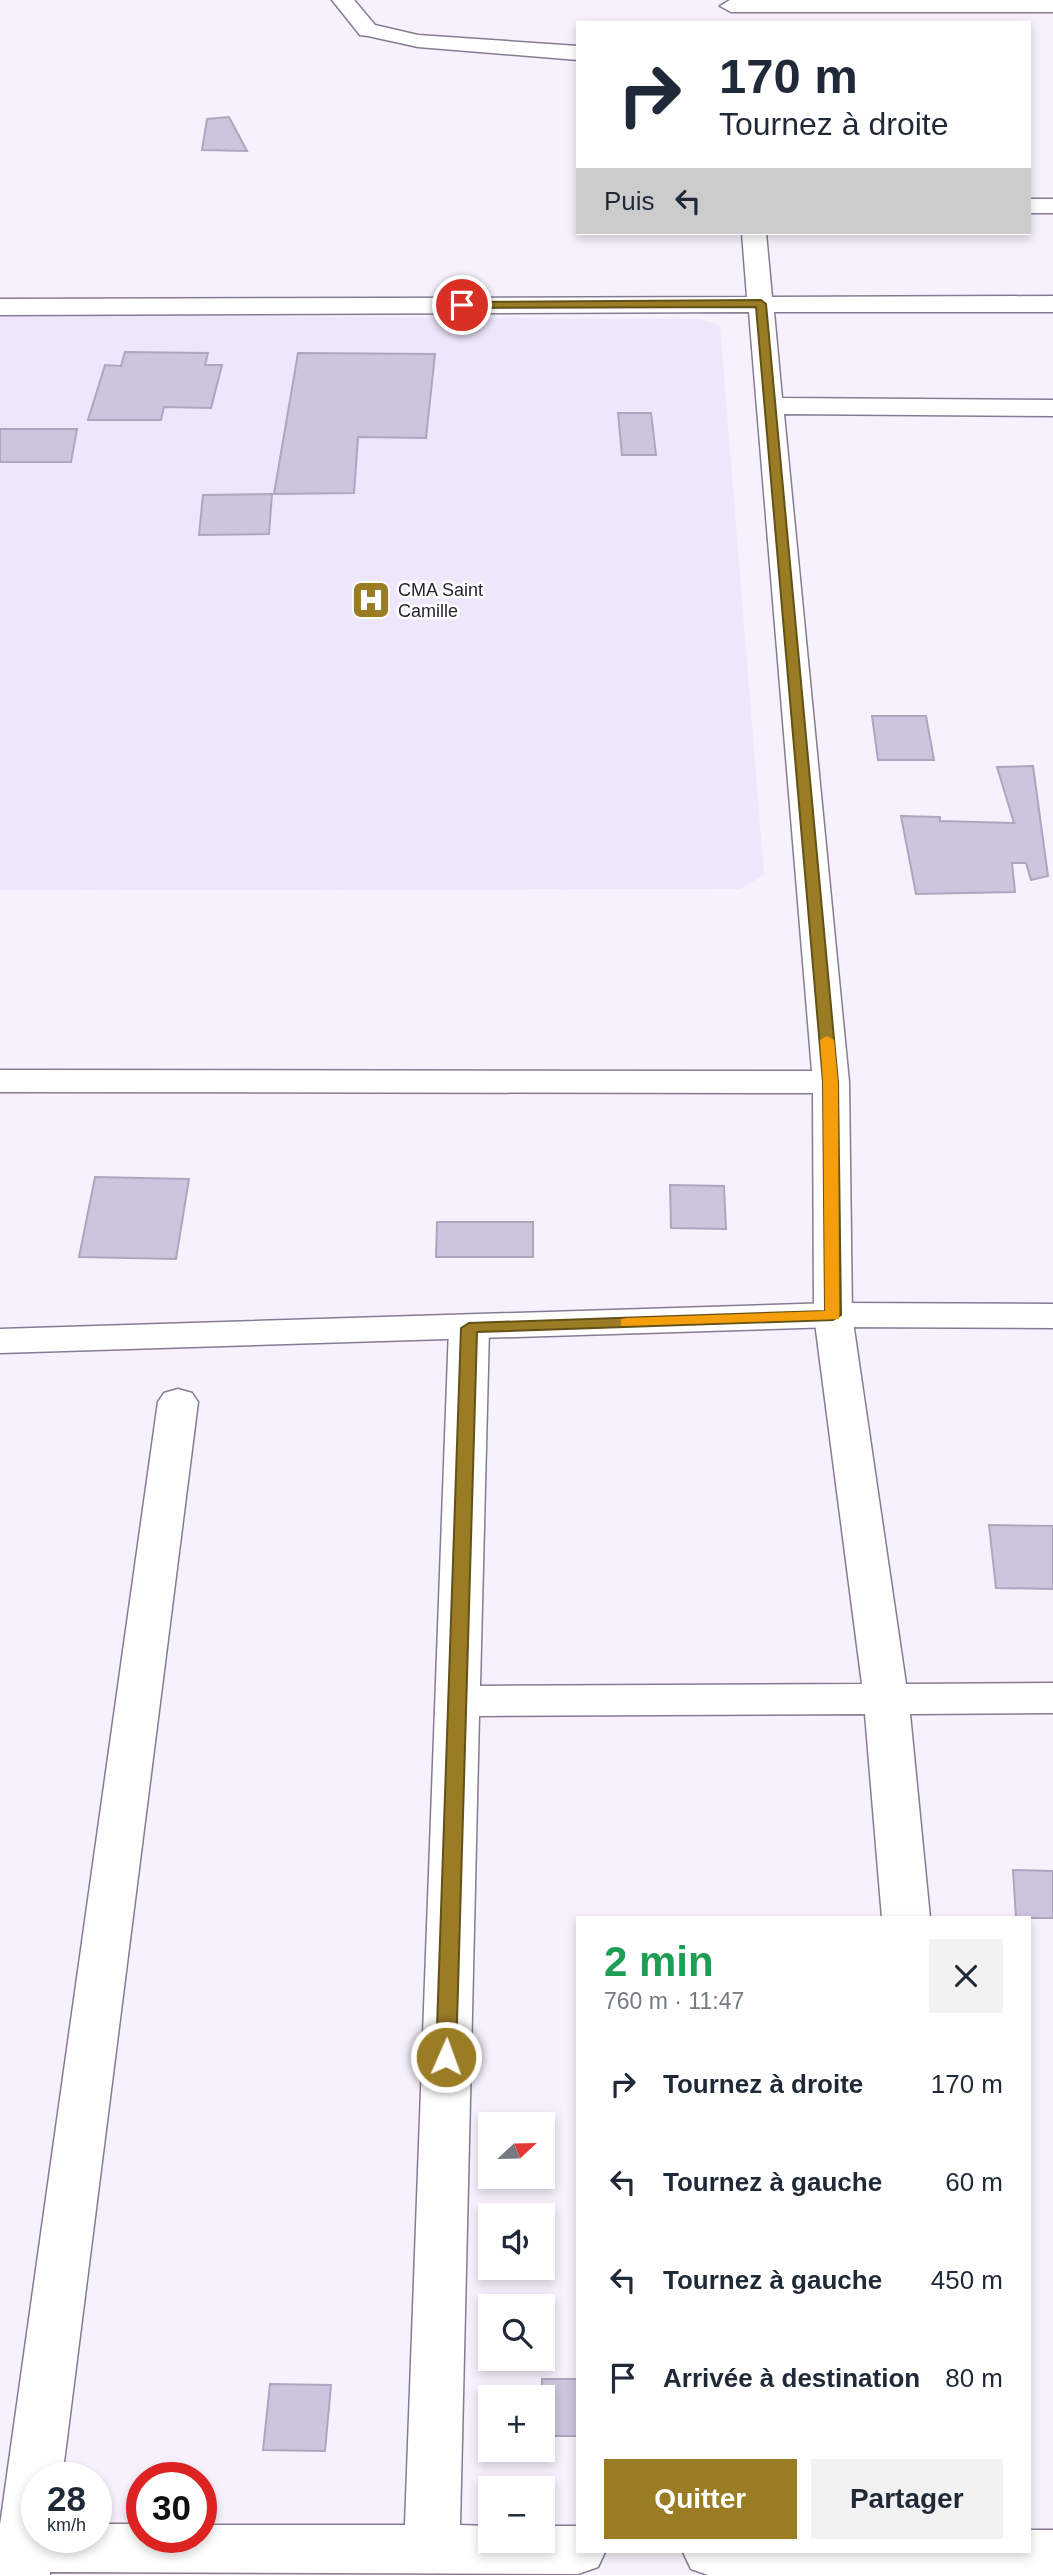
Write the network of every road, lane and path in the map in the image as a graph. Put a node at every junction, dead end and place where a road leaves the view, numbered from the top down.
1 (343, 0) edge
2 (1053, 6) edge
3 (731, 10) edge
4 (576, 53) edge
5 (1031, 206) edge
6 (1053, 206) edge
7 (754, 235) edge
8 (761, 304) junction
9 (1053, 304) edge
10 (0, 307) edge
11 (770, 406) junction
12 (1053, 408) edge
13 (0, 1081) edge
14 (831, 1082) junction
15 (833, 1315) junction
16 (1053, 1316) edge
17 (469, 1328) junction
18 (0, 1341) edge
19 (178, 1402) dead end
20 (886, 1697) junction
21 (1053, 1698) edge
22 (456, 1701) junction
23 (906, 1916) edge
24 (576, 2550) edge
25 (742, 2553) edge
26 (1053, 2554) edge
27 (16, 2557) edge
28 (963, 2560) edge
29 (431, 2562) edge

1 - 4 main road
2 - 3 main road
5 - 6 main road
7 - 8 main road
8 - 9 main road
8 - 10 main road
8 - 11 main road
11 - 12 main road
11 - 14 main road
13 - 14 main road
14 - 15 main road
15 - 16 main road
15 - 17 main road
15 - 20 main road
17 - 18 main road
17 - 22 main road
19 - 27 main road
20 - 21 main road
20 - 22 main road
20 - 23 main road
22 - 29 main road
24 - 29 main road
25 - 28 main road
26 - 28 main road
27 - 29 main road

